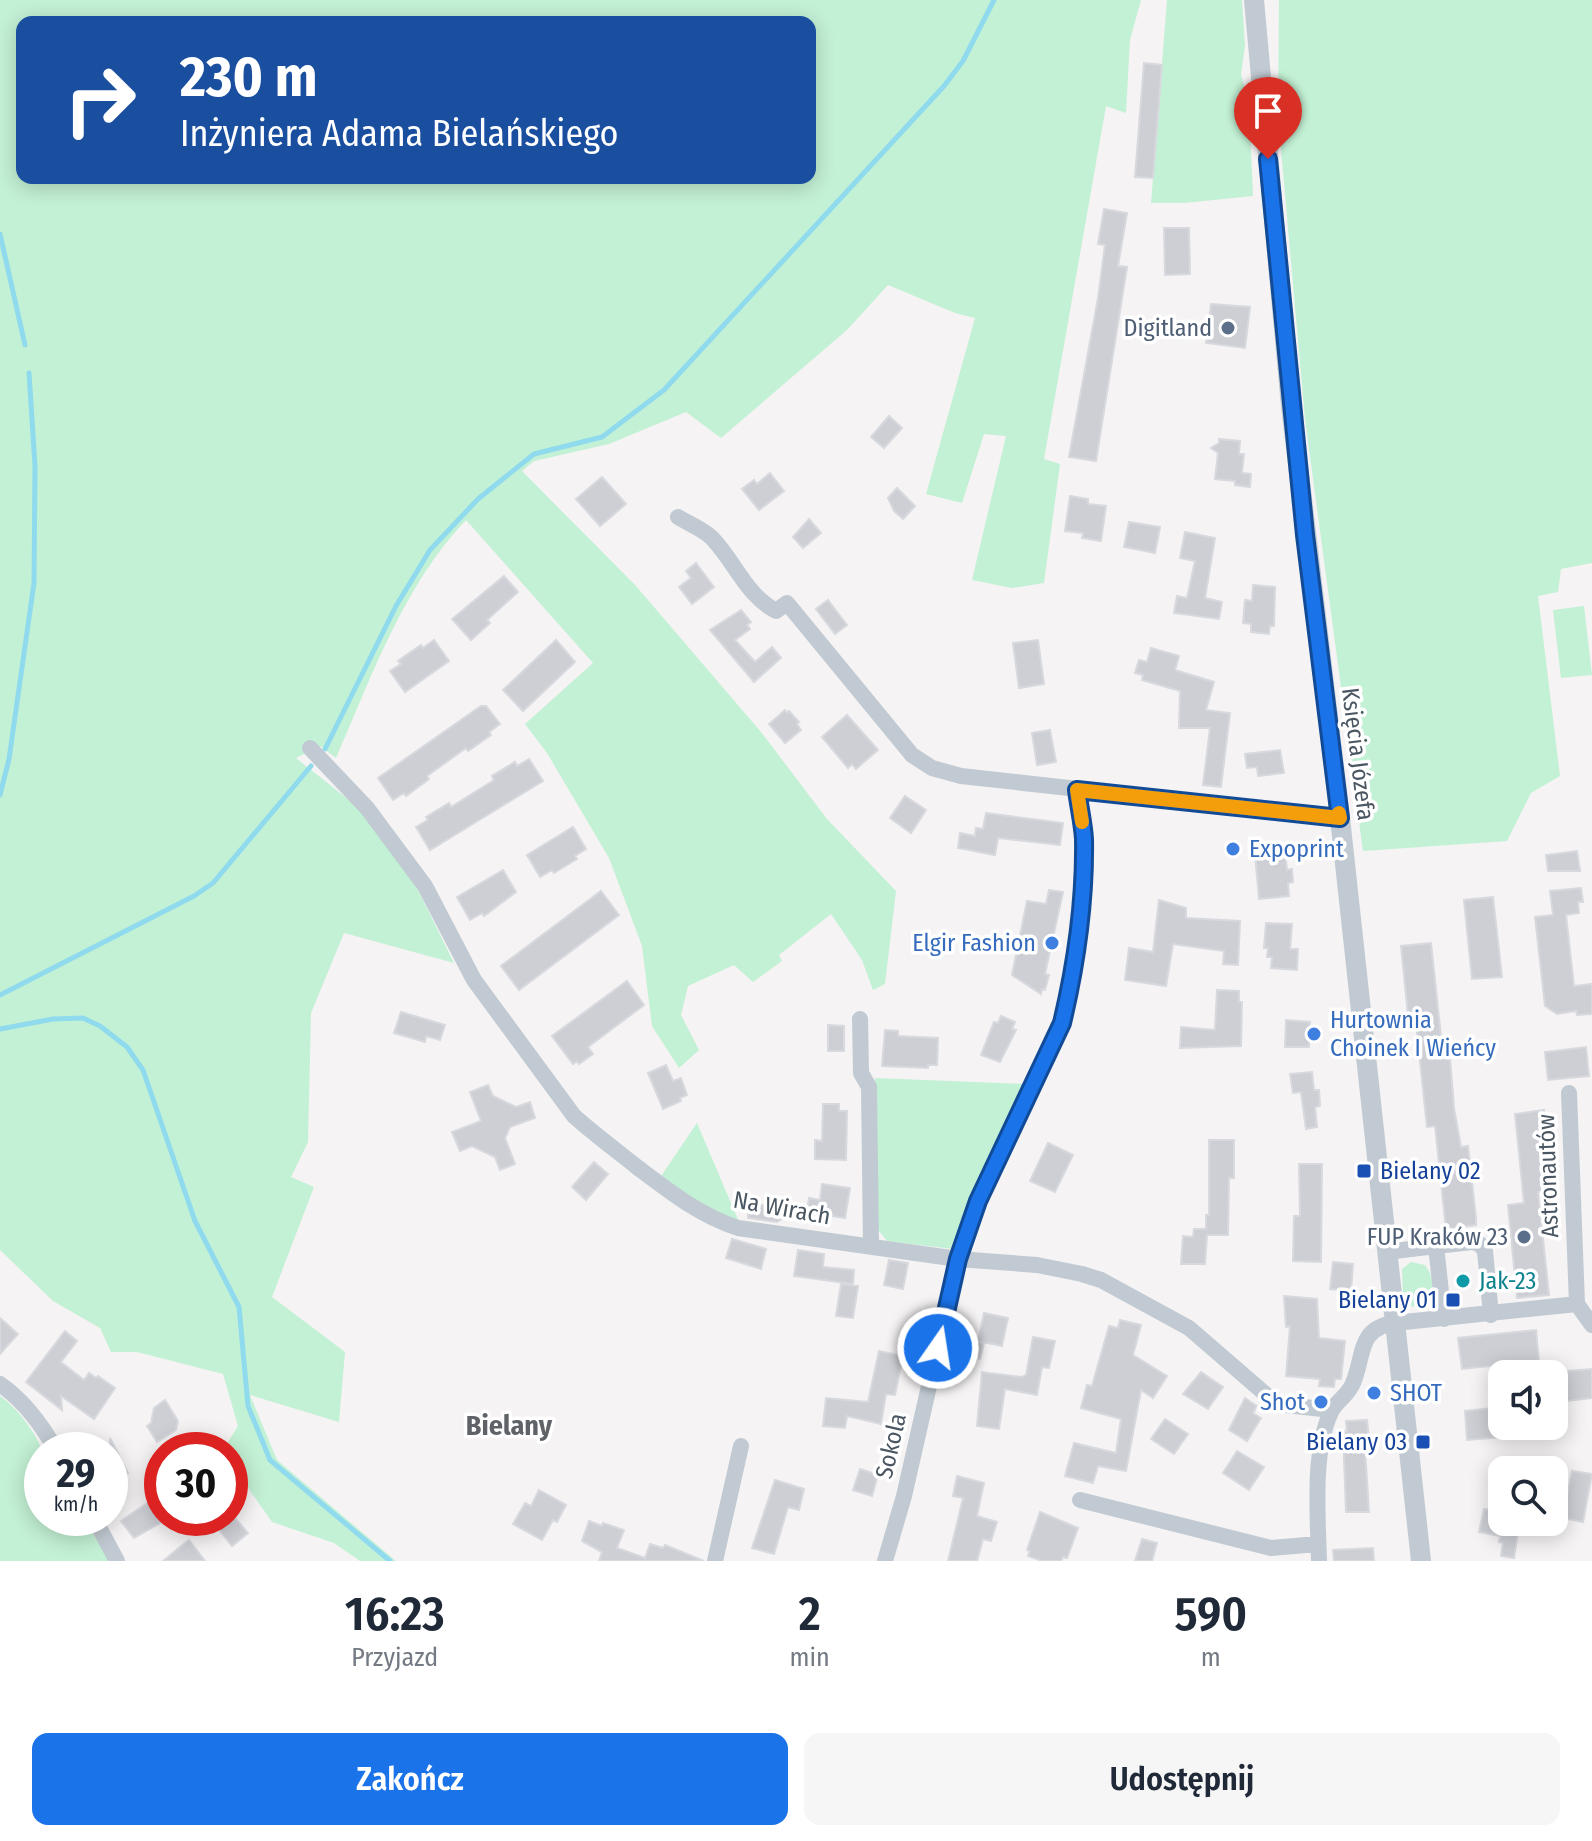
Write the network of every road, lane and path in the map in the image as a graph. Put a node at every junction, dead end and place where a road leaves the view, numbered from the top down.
1 (1254, 0) edge
2 (678, 517) dead end
3 (310, 748) dead end
4 (1077, 790) junction
5 (1340, 818) junction
6 (860, 1019) dead end
7 (1569, 1093) dead end
8 (871, 1246) junction
9 (1436, 1246) junction
10 (1386, 1252) junction
11 (958, 1259) junction
12 (1577, 1304) junction
13 (1491, 1315) junction
14 (1444, 1319) junction
15 (1395, 1323) junction
16 (1592, 1325) edge
17 (0, 1384) edge
18 (1331, 1410) junction
19 (45, 1432) edge
20 (741, 1446) dead end
21 (1080, 1500) dead end
22 (104, 1536) edge
23 (1318, 1553) edge
24 (117, 1561) edge
25 (715, 1561) edge
26 (885, 1561) edge
27 (1421, 1561) edge

1 - 5 street, Księcia Józefa
2 - 4 street
3 - 8 street, Na Wirach
4 - 5 street
4 - 11 street, Sokola
5 - 10 street, Księcia Józefa
6 - 8 street
7 - 12 street, Astronautów
8 - 11 street, Na Wirach
9 - 10 street
9 - 13 street
9 - 14 street
10 - 15 street, Księcia Józefa
11 - 18 street, Na Wirach
11 - 26 street, Sokola
12 - 13 street
12 - 16 street
13 - 14 street
14 - 15 street
15 - 18 street
15 - 27 street, Księcia Józefa
17 - 19 street
18 - 23 street
20 - 25 street
21 - 23 street
22 - 24 street

